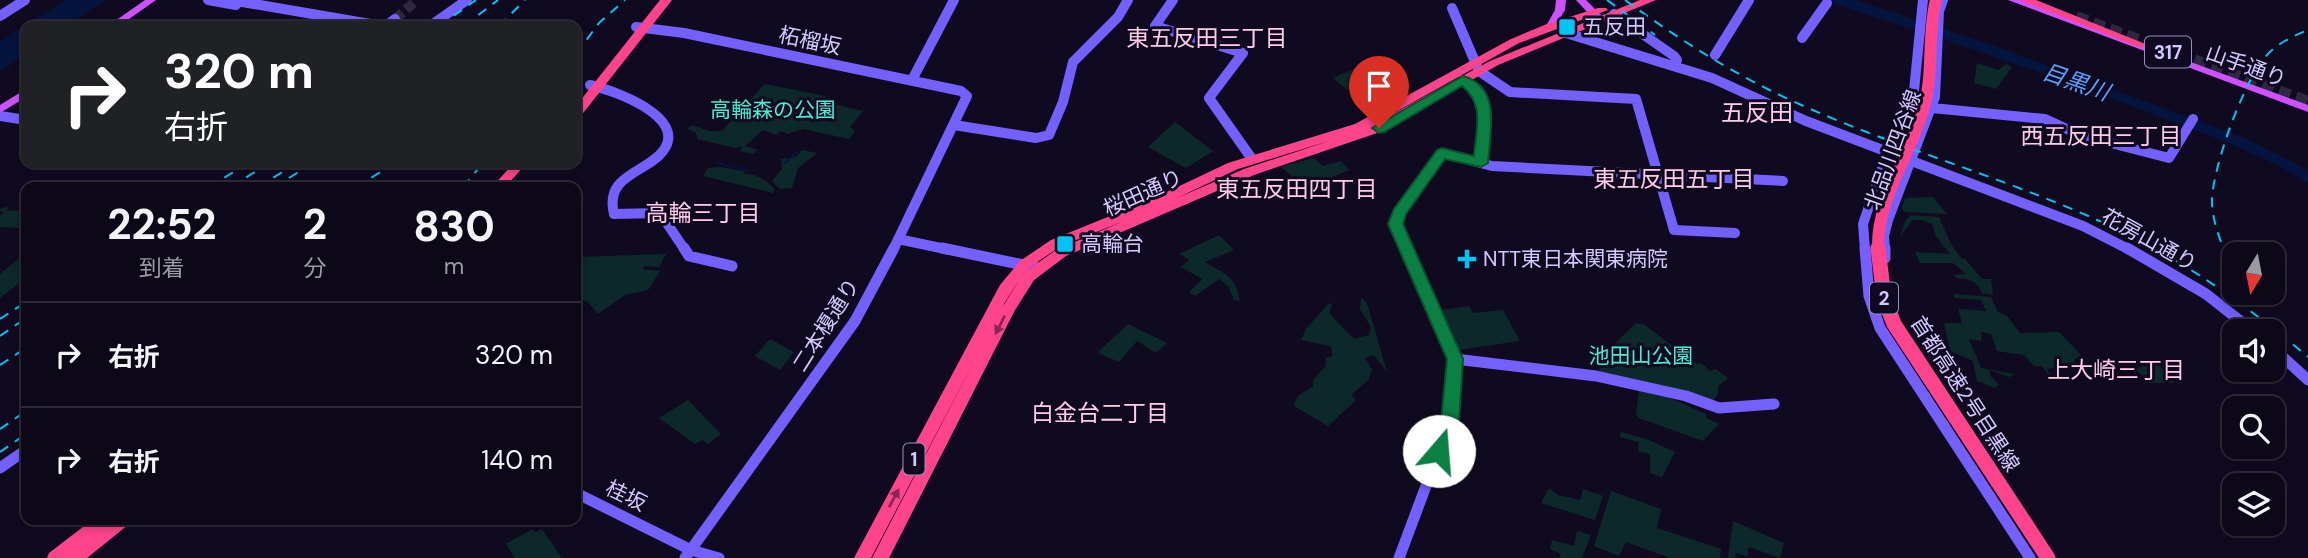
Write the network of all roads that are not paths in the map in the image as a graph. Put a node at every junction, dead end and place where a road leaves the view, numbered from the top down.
1 (25, 0) edge
2 (151, 0) edge
3 (157, 0) edge
4 (208, 0) edge
5 (230, 0) edge
6 (460, 0) edge
7 (467, 0) edge
8 (666, 0) edge
9 (954, 0) edge
10 (1128, 0) edge
11 (1173, 0) edge
12 (1749, 0) edge
13 (1923, 0) edge
14 (1930, 0) edge
15 (1936, 0) edge
16 (1943, 0) edge
17 (2013, 0) edge
18 (2027, 0) edge
19 (1582, 1) edge
20 (1640, 1) edge
21 (1562, 2) edge
22 (1826, 3) dead end
23 (654, 8) edge
24 (1452, 8) dead end
25 (1614, 14) junction
26 (0, 16) edge
27 (1595, 17) junction
28 (395, 19) dead end
29 (120, 21) edge
30 (127, 21) edge
31 (329, 21) edge
32 (354, 21) edge
33 (392, 21) edge
34 (430, 21) edge
35 (437, 21) edge
36 (1551, 26) junction
37 (641, 27) junction
38 (1566, 33) junction
39 (1802, 38) dead end
40 (2142, 45) dead end
41 (1716, 55) dead end
42 (1675, 65) junction
43 (1476, 66) junction
44 (912, 80) junction
45 (1463, 80) junction
46 (595, 85) junction
47 (21, 92) edge
48 (21, 93) edge
49 (966, 94) joint
50 (1421, 97) junction
51 (581, 98) edge
52 (0, 105) edge
53 (581, 106) edge
54 (2308, 106) edge
55 (1932, 108) junction
56 (0, 110) edge
57 (0, 116) edge
58 (21, 119) edge
59 (2193, 119) dead end
60 (954, 125) junction
61 (1890, 153) junction
62 (1252, 159) junction
63 (1911, 161) junction
64 (1481, 163) junction
65 (517, 168) edge
66 (528, 168) edge
67 (1658, 174) junction
68 (1783, 181) dead end
69 (503, 182) edge
70 (515, 182) edge
71 (1735, 233) dead end
72 (898, 240) junction
73 (732, 266) dead end
74 (1031, 266) junction
75 (2238, 319) edge
76 (1455, 359) junction
77 (2285, 359) edge
78 (2308, 380) edge
79 (1774, 404) dead end
80 (21, 453) edge
81 (0, 468) edge
82 (581, 495) edge
83 (98, 525) edge
84 (116, 525) edge
85 (688, 554) edge
86 (55, 558) edge
87 (74, 558) edge
88 (719, 558) edge
89 (862, 558) edge
90 (880, 558) edge
91 (1399, 558) edge
92 (2030, 558) edge
93 (2038, 558) edge
94 (2048, 558) edge
95 (2056, 558) edge

1 - 26 street
2 - 29 main road
3 - 30 main road
4 - 31 street
5 - 32 street
6 - 34 street
7 - 35 street
8 - 23 highway
9 - 44 street
10 - 60 street
11 - 62 street
12 - 41 street
13 - 61 street, 北品川四谷線
14 - 93 highway, 首都高速2号目黒線 / 2
15 - 94 highway, 首都高速2号目黒線 / 2, bridge
16 - 55 street, 北品川四谷線
17 - 54 main road, 山手通り / 317
18 - 40 highway
18 - 54 main road, 山手通り / 317
19 - 21 main road
19 - 27 main road
20 - 25 highway, 桜田通り / 1
20 - 27 highway, 桜田通り / 1
21 - 36 main road
22 - 39 street
23 - 37 highway
24 - 43 street
25 - 27 highway, 桜田通り / 1
25 - 42 street
27 - 36 highway, 桜田通り / 1
27 - 38 highway, 桜田通り / 1
28 - 33 street
36 - 43 highway, 桜田通り / 1
37 - 44 street, 柘榴坂
37 - 46 highway
38 - 42 street
38 - 43 highway, 桜田通り / 1
42 - 61 street
43 - 45 highway, 桜田通り / 1
43 - 50 highway, 桜田通り / 1
43 - 67 street
44 - 49 street, 柘榴坂
45 - 50 highway, 桜田通り / 1
45 - 64 street
46 - 51 highway
46 - 53 highway
46 - 73 street
47 - 52 main road
48 - 56 main road
49 - 60 street, 二本榎通り
50 - 62 highway, 桜田通り / 1
50 - 74 highway, 桜田通り / 1
55 - 59 street
55 - 63 street, 北品川四谷線
57 - 58 street
60 - 72 street, 二本榎通り
61 - 63 street
61 - 92 street, 北品川四谷線
62 - 74 highway, 桜田通り / 1
63 - 75 street, 花房山通り
63 - 95 street, 北品川四谷線
64 - 67 street
64 - 76 street
65 - 69 highway
66 - 70 highway
67 - 68 street
67 - 71 street
72 - 74 street
72 - 85 street, 二本榎通り
89 -> 74 highway, 桜田通り / 1
74 -> 90 highway, 桜田通り / 1
76 - 79 street
76 - 91 street
77 - 78 street
80 - 81 street
82 - 85 street, 桂坂
83 - 86 highway
84 - 87 highway
85 - 88 street

